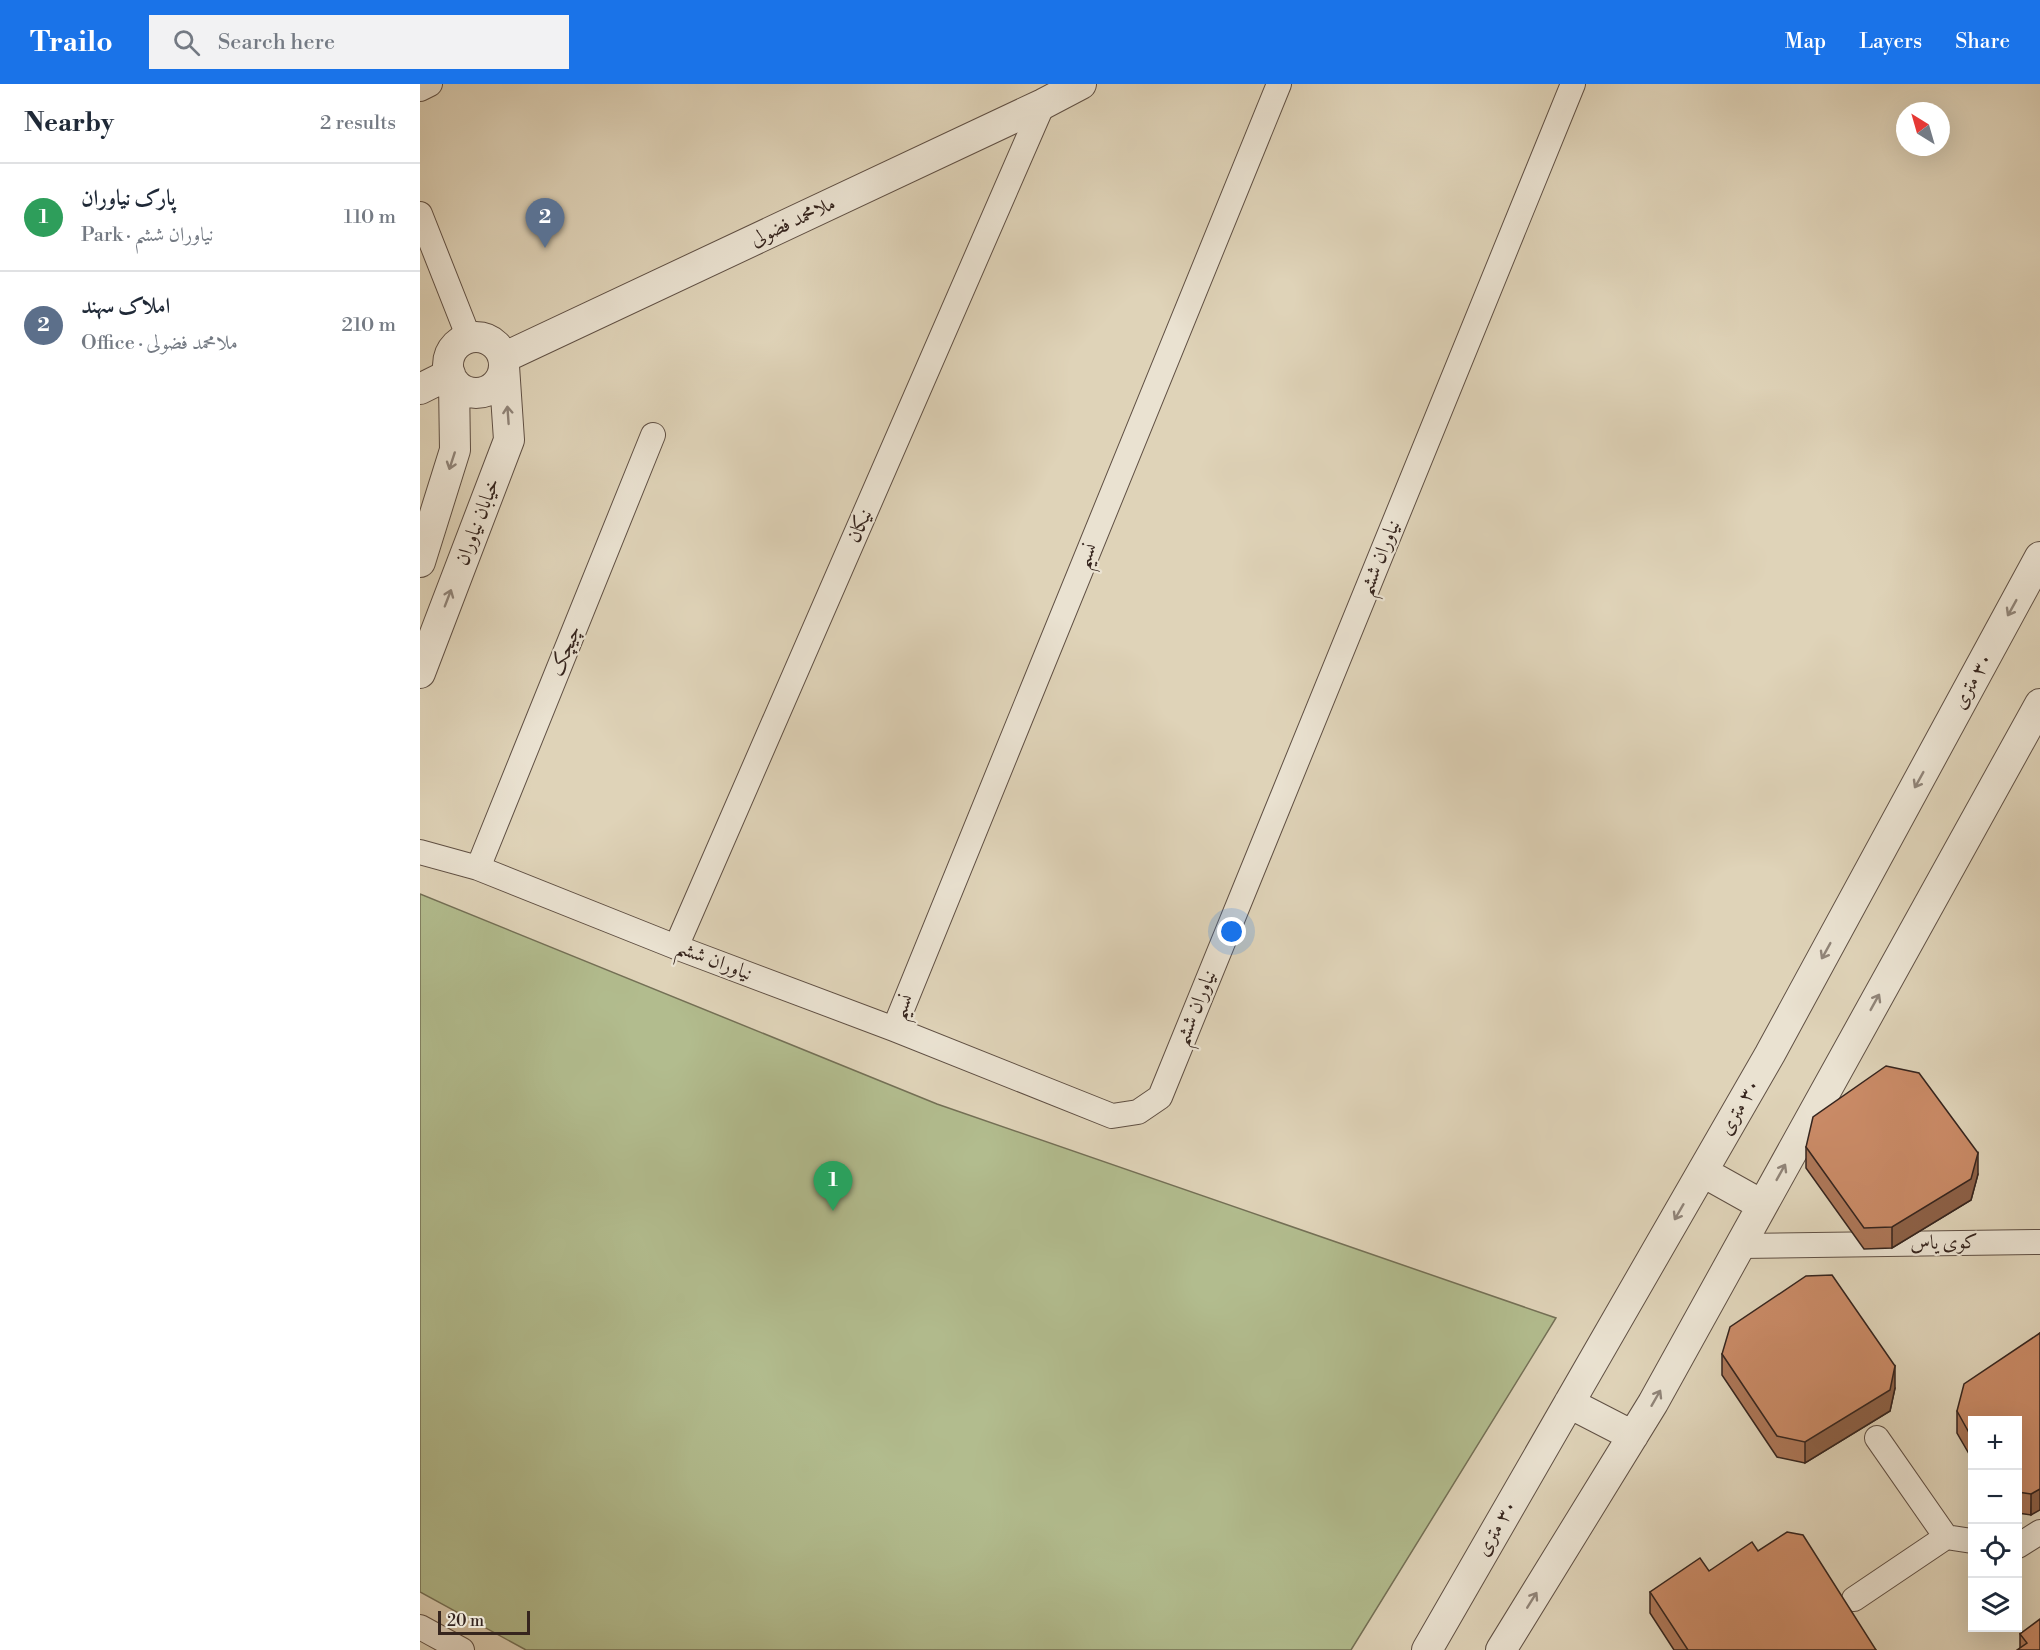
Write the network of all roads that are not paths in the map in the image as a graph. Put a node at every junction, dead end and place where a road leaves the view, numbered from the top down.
1 (430, 84) edge
2 (1081, 84) edge
3 (1279, 84) edge
4 (1573, 84) edge
5 (420, 89) edge
6 (1043, 104) junction
7 (420, 214) edge
8 (469, 338) junction
9 (504, 362) junction
10 (452, 378) junction
11 (420, 389) edge
12 (653, 435) dead end
13 (2040, 557) edge
14 (420, 561) edge
15 (420, 673) edge
16 (2040, 704) edge
17 (420, 852) edge
18 (478, 868) junction
19 (676, 947) junction
20 (894, 1029) junction
21 (1702, 1172) junction
22 (1762, 1206) junction
23 (2040, 1242) edge
24 (1740, 1246) junction
25 (1569, 1402) junction
26 (1633, 1436) junction
27 (1877, 1438) dead end
28 (2040, 1532) edge
29 (1946, 1537) junction
30 (1968, 1540) edge
31 (2022, 1543) edge
32 (1854, 1599) dead end
33 (427, 1637) edge
34 (462, 1650) edge
35 (1427, 1650) edge
36 (1501, 1650) edge

1 - 5 street
2 - 6 street, ملامحمد فضولی
3 - 20 street, نسیم
4 - 20 street, نیاوران ششم
6 - 9 street, ملامحمد فضولی
6 - 19 street, نیکان
7 - 8 street
8 - 9 street
8 - 10 street
9 - 10 street
15 -> 9 street, خیابان نیاوران
10 - 11 street
10 -> 14 street, خیابان نیاوران
12 - 18 street, چیچک
13 -> 21 street, ٣٠ متری
22 -> 16 street
17 - 18 street, نیاوران ششم
18 - 19 street, نیاوران ششم
19 - 20 street, نیاوران ششم
21 - 22 street
21 -> 25 street, ٣٠ متری
22 - 24 street
23 - 24 street, کوی یاس
26 -> 24 street
25 - 26 street
25 - 35 street, ٣٠ متری
36 -> 26 street
27 - 29 street
28 - 31 street
29 - 30 street
29 - 32 street
33 - 34 street

